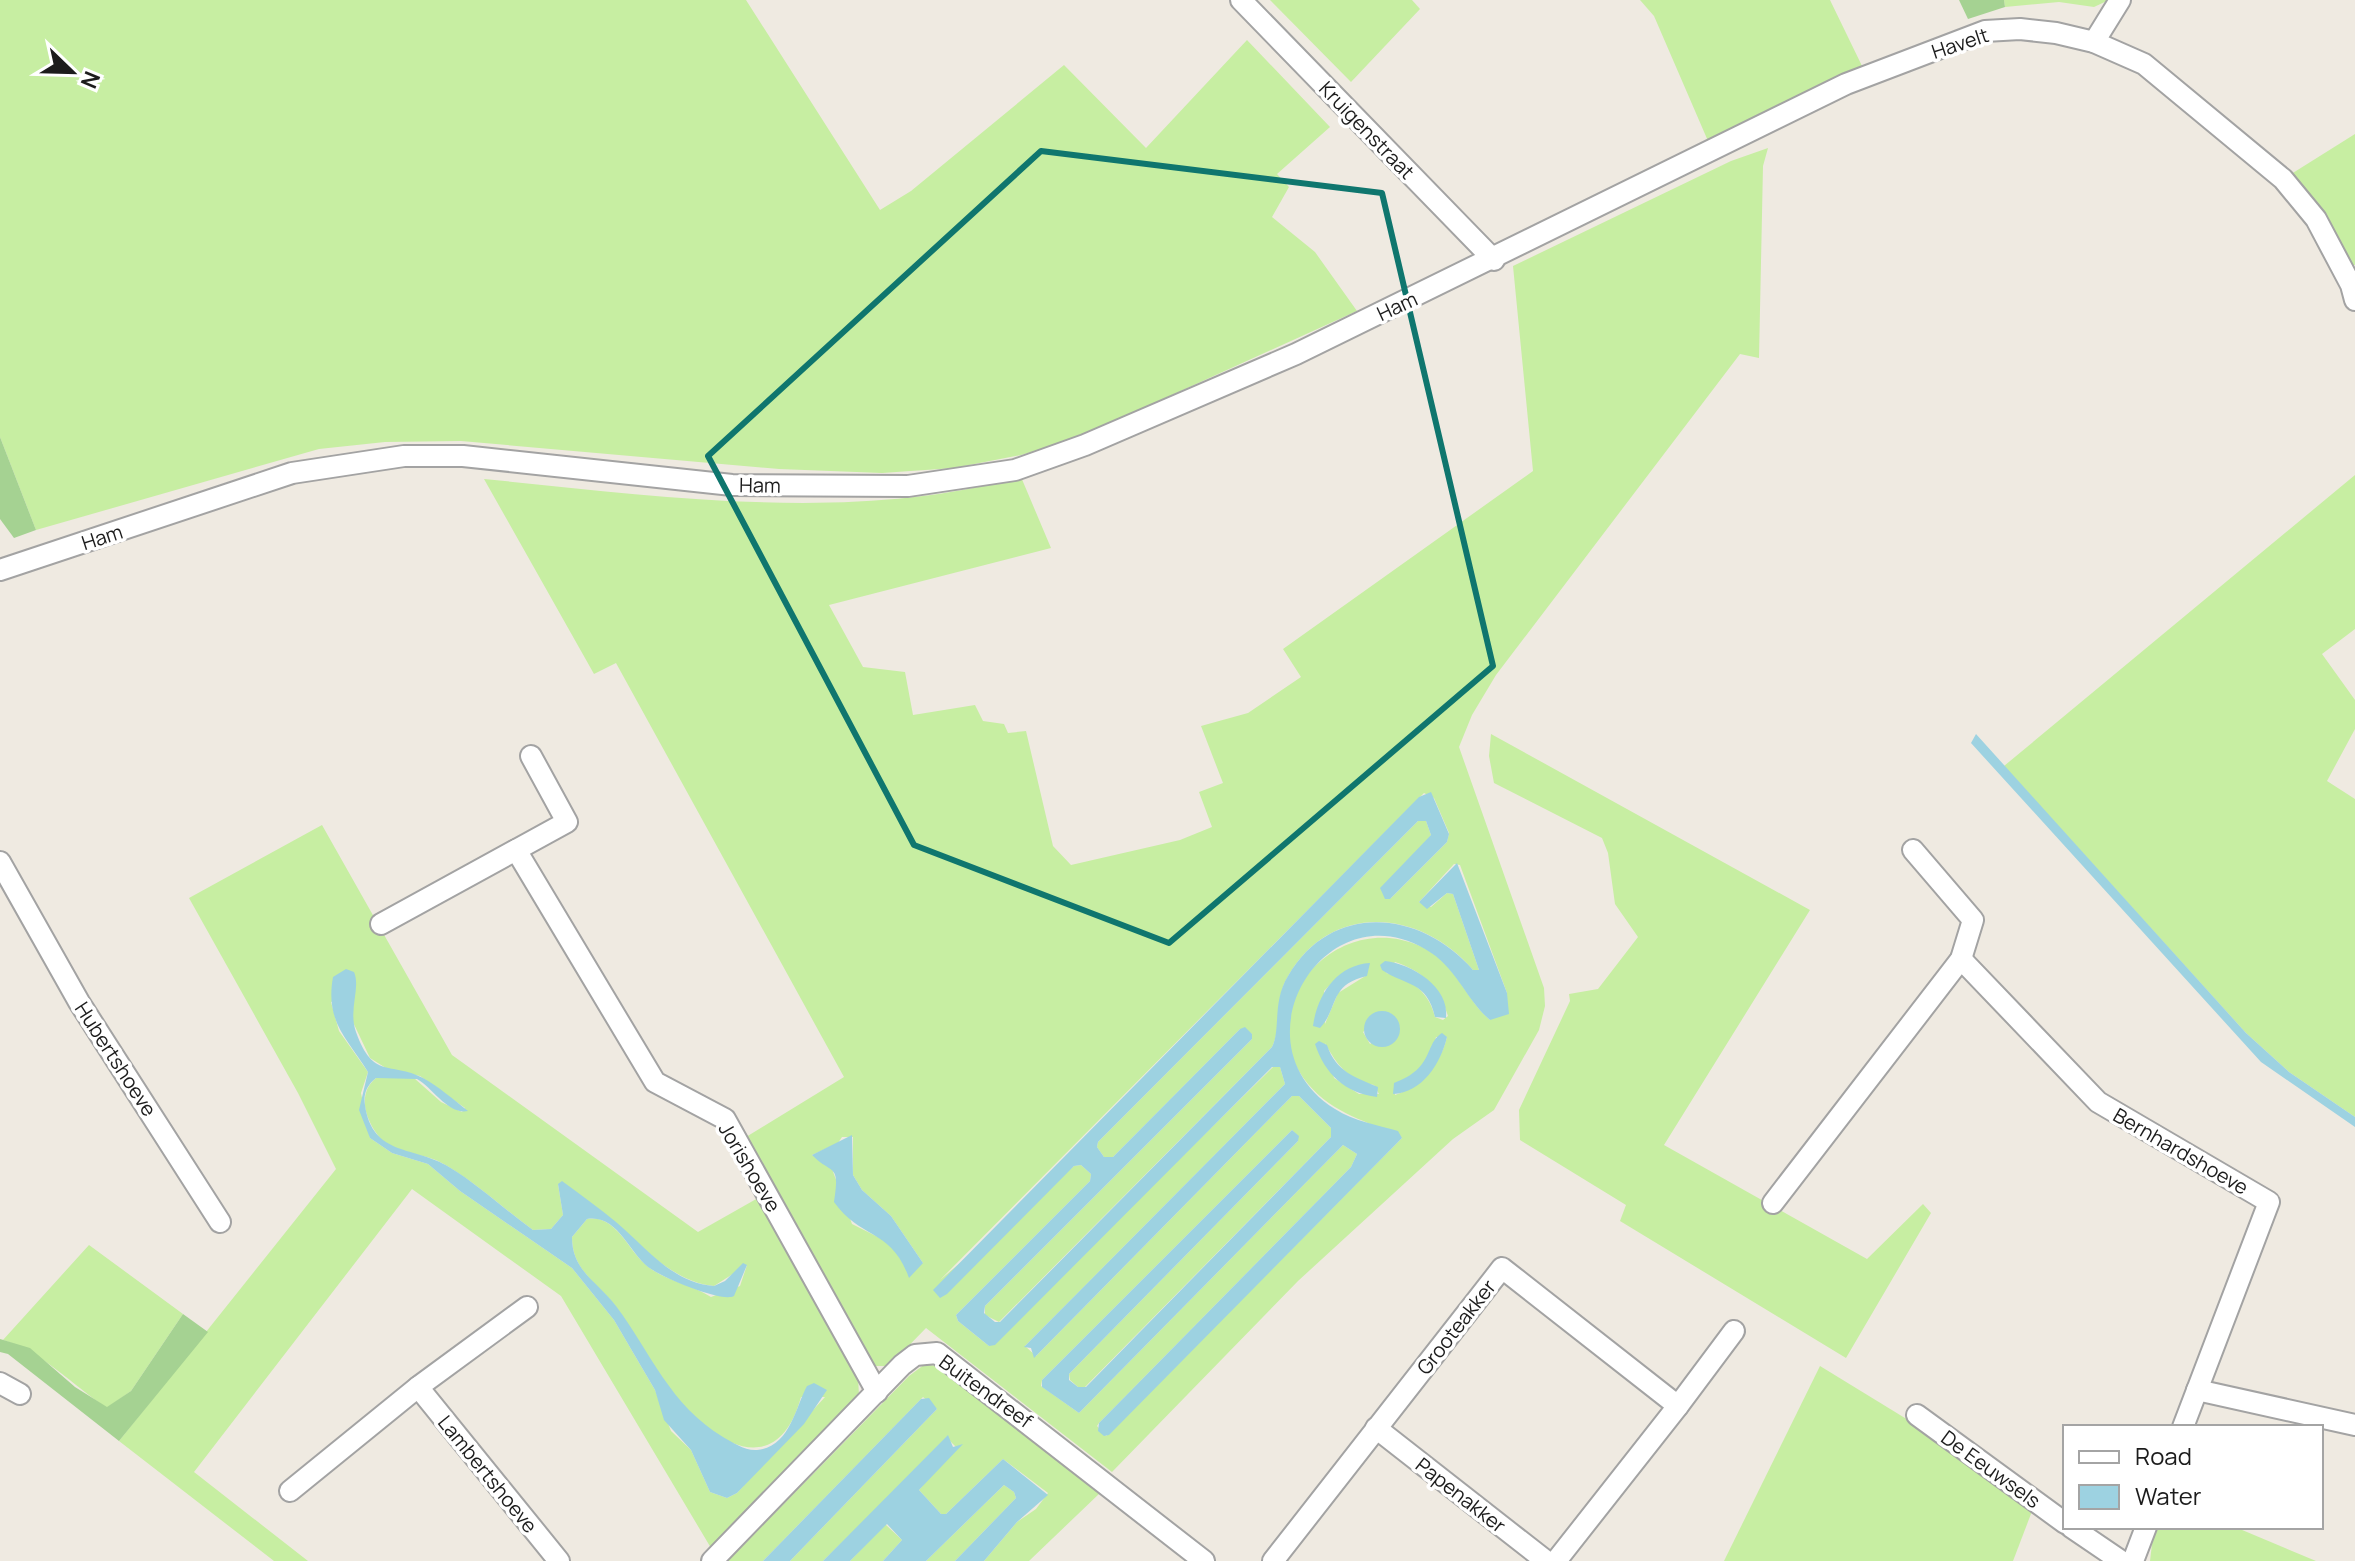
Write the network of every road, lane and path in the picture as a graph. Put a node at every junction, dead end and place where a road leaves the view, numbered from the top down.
1 (1241, 0) edge
2 (2120, 0) edge
3 (2094, 42) junction
4 (1494, 260) junction
5 (2355, 300) edge
6 (0, 570) edge
7 (531, 756) dead end
8 (516, 850) junction
9 (1913, 850) dead end
10 (0, 862) edge
11 (8, 898) edge
12 (381, 924) dead end
13 (1961, 959) junction
14 (1773, 1203) dead end
15 (220, 1222) dead end
16 (527, 1307) dead end
17 (1734, 1331) dead end
18 (0, 1383) edge
19 (418, 1387) junction
20 (2197, 1390) junction
21 (877, 1392) junction
22 (20, 1394) dead end
23 (1678, 1406) junction
24 (1917, 1415) dead end
25 (2184, 1425) edge
26 (2355, 1425) edge
27 (1376, 1428) junction
28 (290, 1491) dead end
29 (2063, 1522) edge
30 (2074, 1529) edge
31 (2145, 1529) edge
32 (559, 1561) edge
33 (712, 1561) edge
34 (1204, 1561) edge
35 (1273, 1561) edge
36 (1546, 1561) edge
37 (1556, 1561) edge
38 (2121, 1561) edge
39 (2133, 1561) edge

1 - 4 street, Kruigenstraat
2 - 3 street
3 - 4 street, Havelt
3 - 5 street, Havelt
4 - 6 street, Ham
7 - 8 street
8 - 12 street
8 - 21 street, Jorishoeve
9 - 13 street
10 - 11 street, Hubertshoeve
11 - 15 street, Hubertshoeve
13 - 14 street
13 - 20 street, Bernhardshoeve
16 - 19 street
17 - 23 street
18 - 22 street
19 - 28 street
19 - 32 street, Lambertshoeve
20 - 25 street, Bernhardshoeve
20 - 26 street
21 - 33 street, Buitendreef
21 - 34 street, Buitendreef
23 - 27 street, Grooteakker
23 - 37 street
24 - 29 street, De Eeuwsels
27 - 35 street, Grooteakker
27 - 36 street, Papenakker
30 - 38 street
31 - 39 street

